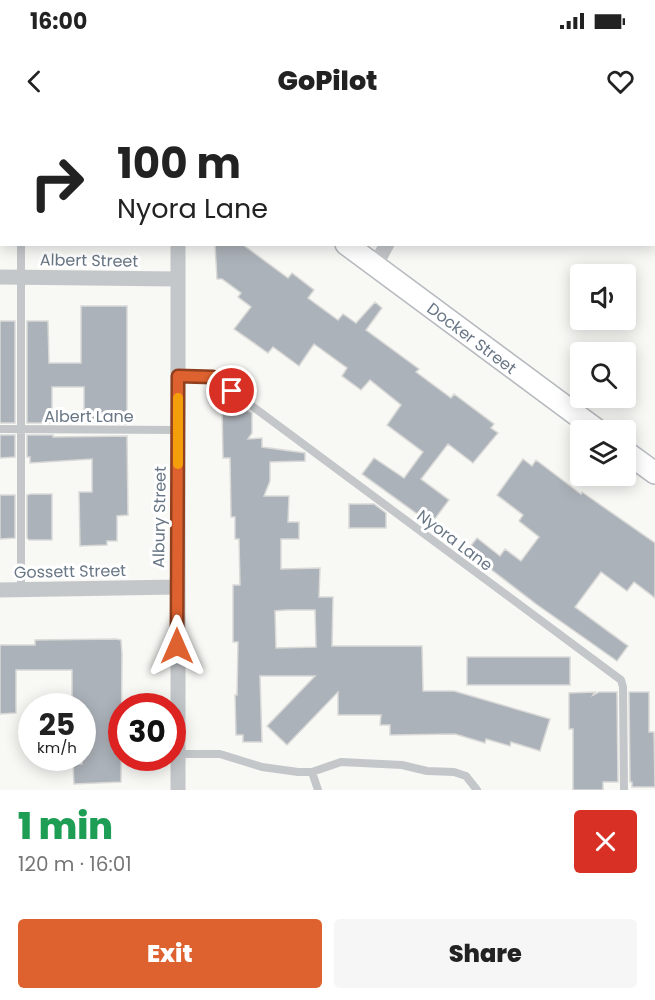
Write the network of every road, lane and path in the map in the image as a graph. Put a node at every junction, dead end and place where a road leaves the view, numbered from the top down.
1 (21, 246) edge
2 (178, 246) edge
3 (349, 246) edge
4 (386, 246) edge
5 (375, 266) junction
6 (0, 277) edge
7 (21, 277) junction
8 (177, 279) junction
9 (178, 376) junction
10 (583, 420) edge
11 (0, 429) edge
12 (23, 429) junction
13 (178, 430) junction
14 (636, 460) edge
15 (655, 474) edge
16 (177, 587) junction
17 (21, 589) junction
18 (0, 590) edge
19 (177, 693) edge
20 (186, 754) edge
21 (177, 771) edge
22 (312, 772) junction
23 (178, 790) edge
24 (318, 790) edge
25 (477, 790) edge
26 (624, 790) edge

1 - 7 lane
2 - 8 street, Albury Street
3 - 5 main road, Docker Street
4 - 5 street
5 - 10 main road, Docker Street
6 - 7 street, Albert Street
7 - 8 street, Albert Street
7 - 12 lane
8 - 9 street, Albury Street
9 - 13 street, Albury Street
9 - 26 lane, Nyora Lane
11 - 12 lane, Albert Lane
12 - 13 lane, Albert Lane
12 - 17 lane
13 - 16 street, Albury Street
14 - 15 main road
16 - 17 street, Gossett Street
16 - 19 street, Albury Street
17 - 18 street, Gossett Street
20 - 22 lane
21 - 23 street, Albury Street
22 - 24 lane
22 - 25 lane

